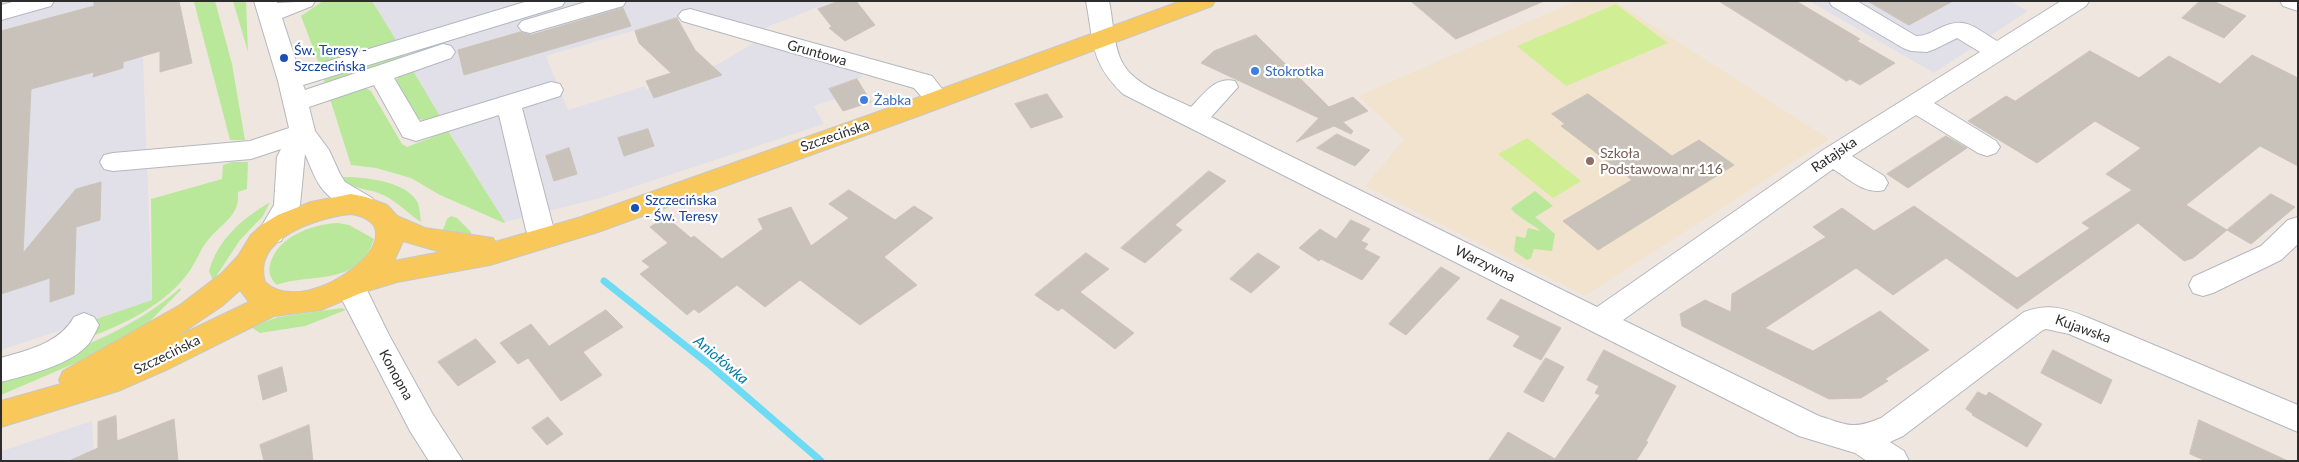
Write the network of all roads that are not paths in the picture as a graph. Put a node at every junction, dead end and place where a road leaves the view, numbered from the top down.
1 (43, 1) edge
2 (304, 1) edge
3 (554, 1) edge
4 (615, 1) edge
5 (1097, 1) edge
6 (1204, 1) edge
7 (1840, 1) edge
8 (2291, 1) edge
9 (2298, 4) edge
10 (2058, 5) edge
11 (267, 8) edge
12 (1, 13) edge
13 (690, 16) dead end
14 (1102, 38) junction
15 (1998, 51) junction
16 (380, 74) junction
17 (1226, 87) dead end
18 (551, 90) dead end
19 (293, 91) junction
20 (938, 99) junction
21 (508, 103) junction
22 (1914, 103) junction
23 (1194, 119) junction
24 (303, 133) junction
25 (1986, 147) dead end
26 (1832, 156) junction
27 (113, 162) dead end
28 (1875, 182) dead end
29 (362, 205) junction
30 (389, 224) junction
31 (2298, 227) edge
32 (271, 234) junction
33 (532, 242) junction
34 (250, 262) junction
35 (2203, 284) dead end
36 (349, 286) junction
37 (295, 302) junction
38 (1598, 321) junction
39 (84, 325) dead end
40 (1, 370) edge
41 (35, 402) junction
42 (1, 414) edge
43 (2298, 419) edge
44 (1861, 440) junction
45 (448, 461) edge
46 (1893, 461) edge

1 - 12 street
2 - 11 street
3 - 19 street
4 - 16 street
5 - 14 street, Warzywna
6 - 14 main road, Szczecińska
7 - 15 street
8 - 9 street
10 - 15 street, Ratajska
11 - 19 street
13 - 20 street, Gruntowa
14 - 20 main road, Szczecińska
14 - 23 street, Warzywna
15 - 22 street, Ratajska
16 - 19 street
16 - 21 street
17 - 23 street
18 - 21 street
19 - 24 street
20 - 33 main road, Szczecińska
21 - 33 street
22 - 25 street
22 - 26 street, Ratajska
23 - 38 street, Warzywna
24 - 27 street
24 - 29 street
24 - 32 street
26 - 28 street
26 - 38 street, Ratajska
29 - 30 main road
29 - 32 main road
30 - 33 main road, Szczecińska
30 - 36 main road
31 - 35 street
32 - 34 main road
33 - 36 main road, Szczecińska
34 - 37 main road
34 - 41 main road, Szczecińska
36 - 37 main road
36 - 45 street, Konopna
37 - 41 main road, Szczecińska
38 - 44 street, Warzywna
39 - 40 street
41 - 42 main road, Szczecińska
43 - 44 street, Kujawska
44 - 46 street, Warzywna

